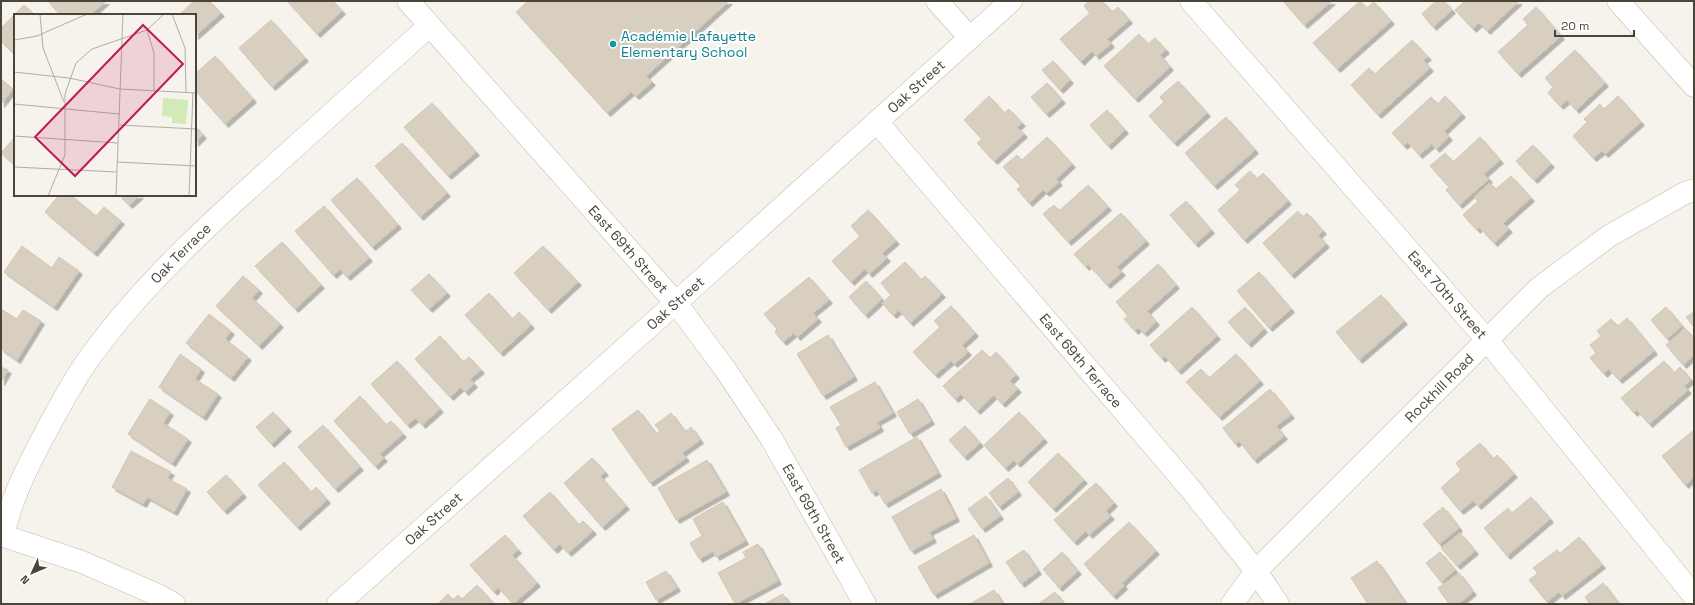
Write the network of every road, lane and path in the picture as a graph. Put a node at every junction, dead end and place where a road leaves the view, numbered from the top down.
1 (408, 1) edge
2 (937, 1) edge
3 (1011, 1) edge
4 (1191, 1) edge
5 (1618, 1) edge
6 (430, 26) junction
7 (970, 38) junction
8 (1694, 86) edge
9 (877, 122) junction
10 (1694, 190) edge
11 (676, 303) junction
12 (1487, 340) junction
13 (2, 536) edge
14 (1256, 571) junction
15 (1694, 596) edge
16 (174, 604) edge
17 (338, 604) edge
18 (866, 604) edge
19 (1232, 604) edge
20 (1278, 604) edge

1 - 6 street, East 69th Street
2 - 7 street
3 - 7 street, Oak Street
4 - 12 street, East 70th Street
5 - 8 street
6 - 11 street, East 69th Street
6 - 13 street, Oak Terrace
7 - 9 street, Oak Street
9 - 11 street, Oak Street
9 - 14 street, East 69th Terrace
10 - 12 street, Rockhill Road
11 - 17 street, Oak Street
11 - 18 street, East 69th Street
12 - 14 street, Rockhill Road
12 - 15 street, East 70th Street
13 - 16 street
14 - 19 street, Rockhill Road
14 - 20 street, East 69th Terrace

